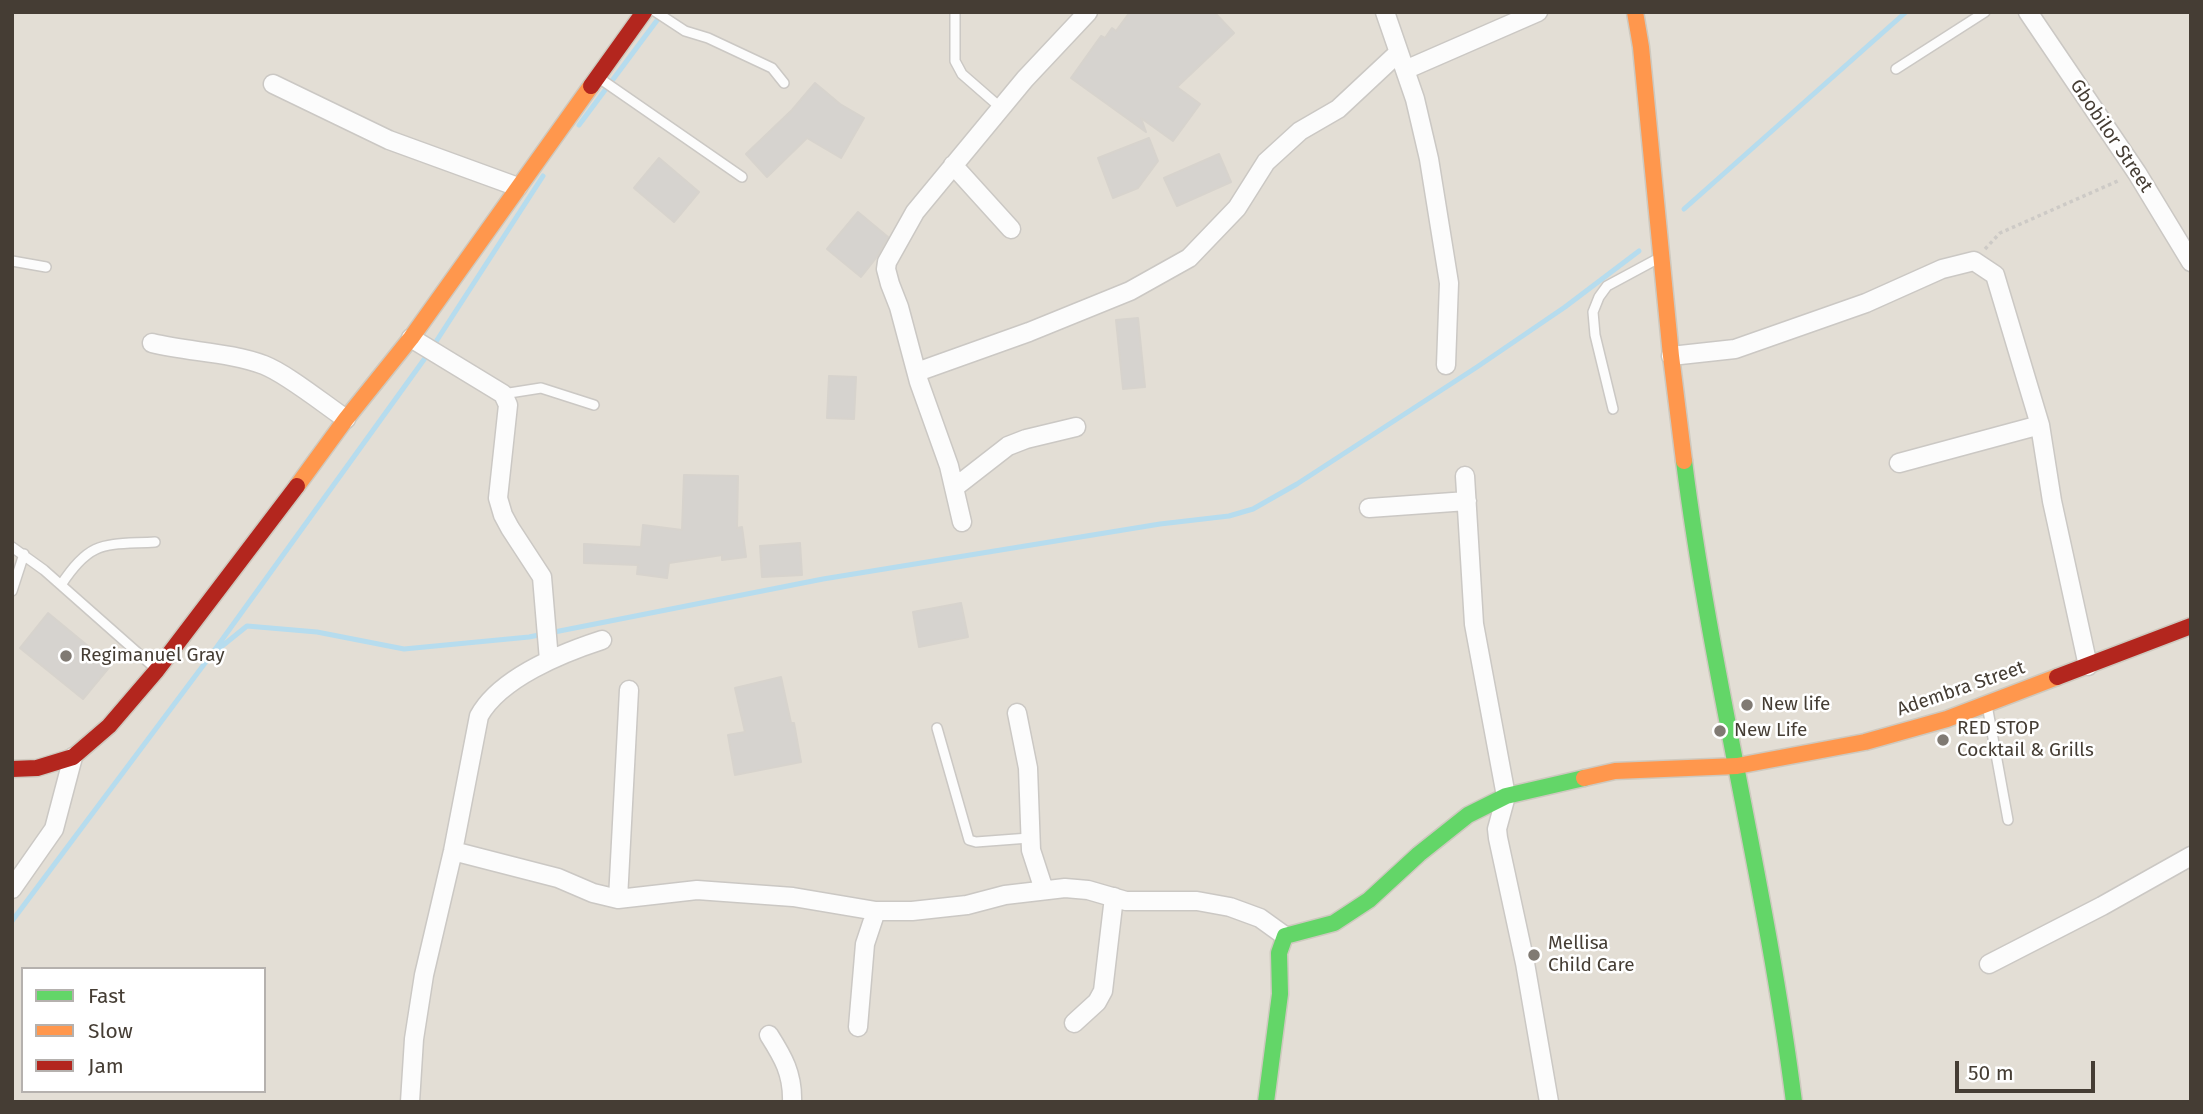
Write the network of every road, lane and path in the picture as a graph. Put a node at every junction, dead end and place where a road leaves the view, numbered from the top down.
1 (644, 12) edge
2 (656, 12) edge
3 (955, 12) edge
4 (1385, 12) edge
5 (1538, 12) edge
6 (1635, 12) edge
7 (1985, 12) edge
8 (2028, 12) edge
9 (1087, 13) edge
10 (1401, 61) junction
11 (1896, 69) dead end
12 (597, 77) junction
13 (784, 83) dead end
14 (273, 84) dead end
15 (1001, 108) junction
16 (953, 166) junction
17 (2137, 173) junction
18 (742, 177) dead end
19 (518, 187) junction
20 (1011, 229) dead end
21 (1661, 257) junction
22 (12, 261) edge
23 (1974, 261) junction
24 (2191, 262) edge
25 (46, 267) dead end
26 (152, 344) dead end
27 (423, 345) junction
28 (1671, 356) junction
29 (1446, 365) dead end
30 (917, 372) junction
31 (503, 394) junction
32 (594, 405) dead end
33 (1613, 408) dead end
34 (346, 419) junction
35 (2040, 425) junction
36 (1076, 427) dead end
37 (1899, 463) dead end
38 (1465, 476) dead end
39 (954, 488) junction
40 (1467, 501) junction
41 (1369, 508) dead end
42 (962, 522) dead end
43 (156, 542) dead end
44 (12, 547) edge
45 (24, 554) junction
46 (61, 585) junction
47 (12, 591) edge
48 (2191, 626) edge
49 (602, 639) dead end
50 (548, 653) junction
51 (2088, 666) junction
52 (157, 670) junction
53 (629, 690) dead end
54 (1987, 704) junction
55 (1017, 713) dead end
56 (937, 728) dead end
57 (73, 757) junction
58 (1737, 766) junction
59 (12, 769) edge
60 (1506, 796) junction
61 (2008, 820) dead end
62 (1029, 838) junction
63 (453, 851) junction
64 (2191, 856) edge
65 (12, 889) edge
66 (1044, 890) junction
67 (1114, 897) junction
68 (618, 899) junction
69 (876, 911) junction
70 (1285, 936) junction
71 (1989, 964) dead end
72 (1074, 1023) dead end
73 (858, 1027) dead end
74 (769, 1035) dead end
75 (410, 1102) edge
76 (792, 1102) edge
77 (1266, 1102) edge
78 (1549, 1102) edge
79 (1794, 1102) edge

1 - 12 street
2 - 13 lane
3 - 15 lane
4 - 10 street
5 - 10 street
6 - 21 street
7 - 11 lane
8 - 17 street, Gbobilor Street
9 - 15 street
10 - 29 street
10 - 30 street
12 - 18 lane
12 - 19 street
14 - 19 street
15 - 16 street
16 - 20 street
16 - 30 street
17 - 23 path
17 - 24 street, Gbobilor Street
19 - 27 street
21 - 28 street
21 - 33 lane
22 - 25 lane
23 - 28 street
23 - 35 street
26 - 34 street
27 - 31 street
27 - 34 street
28 - 58 street
30 - 39 street
31 - 32 lane
31 - 50 street
34 - 52 street
35 - 37 street
35 - 51 street
36 - 39 street
38 - 40 street
39 - 42 street
40 - 41 street
40 - 60 street
43 - 46 lane
44 - 45 lane
45 - 46 lane
45 - 47 lane
46 - 52 lane
48 - 51 street, Adembra Street
49 - 50 street
50 - 63 street
51 - 54 street, Adembra Street
52 - 57 street
53 - 68 street
54 - 58 street, Adembra Street
54 - 61 lane
55 - 62 street
56 - 62 lane
57 - 59 street
57 - 65 street
58 - 60 street, Adembra Street
58 - 79 street
60 - 70 street, Adembra Street
60 - 78 street
62 - 66 street
63 - 68 street
63 - 75 street
64 - 71 street
66 - 67 street
66 - 69 street
67 - 70 street
67 - 72 street
68 - 69 street
69 - 73 street
70 - 77 street
74 - 76 street

